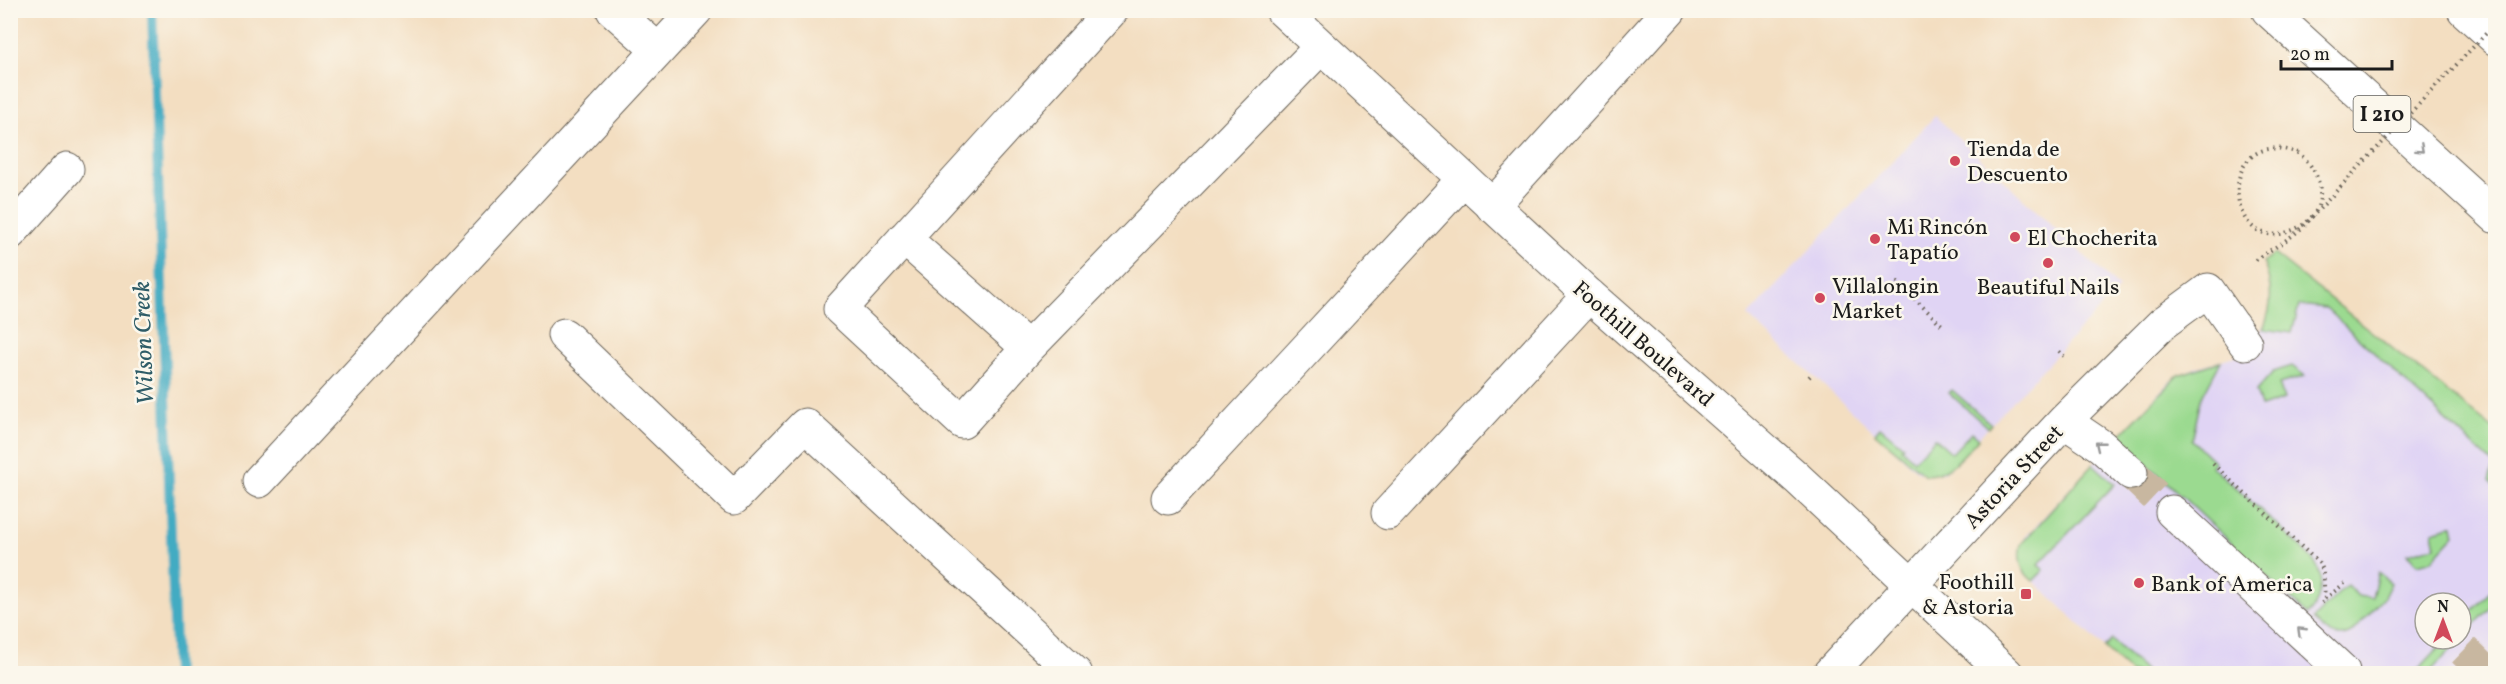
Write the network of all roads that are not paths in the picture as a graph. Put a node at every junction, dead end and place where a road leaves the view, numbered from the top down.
1 (613, 10) edge
2 (696, 10) edge
3 (1112, 10) edge
4 (1282, 10) edge
5 (1670, 10) edge
6 (2268, 10) edge
7 (2464, 10) edge
8 (2496, 39) edge
9 (1321, 46) junction
10 (658, 50) junction
11 (67, 169) dead end
12 (1464, 179) junction
13 (1492, 206) junction
14 (2496, 217) edge
15 (10, 233) edge
16 (904, 238) junction
17 (1589, 295) junction
18 (564, 335) dead end
19 (2245, 343) dead end
20 (1028, 348) junction
21 (2064, 421) junction
22 (2131, 473) tunnel mouth
23 (259, 481) dead end
24 (1168, 498) dead end
25 (2172, 512) tunnel mouth
26 (1388, 513) dead end
27 (1911, 585) junction
28 (2343, 671) dead end
29 (1076, 674) edge
30 (1829, 674) edge
31 (2007, 674) edge

1 - 10 main road
2 - 10 main road
3 - 16 main road
4 - 9 main road, Foothill Boulevard
5 - 13 main road
6 -> 14 main road, I 210
7 - 8 main road
9 - 12 main road, Foothill Boulevard
9 - 20 main road
10 - 23 main road
11 - 15 main road
12 - 13 main road, Foothill Boulevard
12 - 24 main road
13 - 17 main road, Foothill Boulevard
16 - 20 main road
16 - 20 main road
17 - 26 main road
17 - 27 main road, Foothill Boulevard
18 - 29 main road
19 - 21 main road, Astoria Street
22 -> 21 main road
21 - 27 main road, Astoria Street
28 -> 25 main road
27 - 30 main road, Astoria Street
27 - 31 main road, Foothill Boulevard

